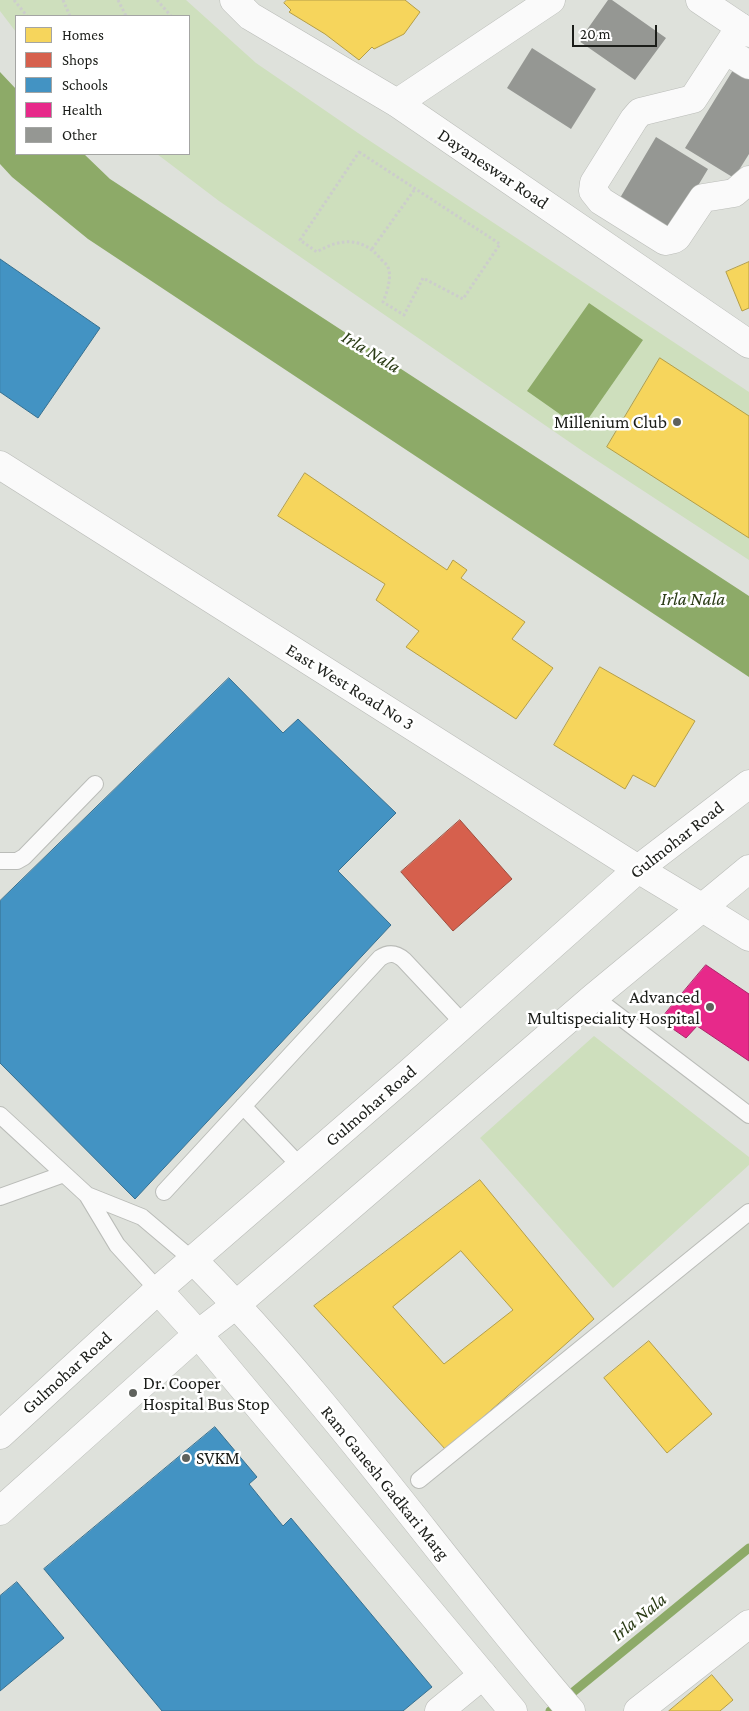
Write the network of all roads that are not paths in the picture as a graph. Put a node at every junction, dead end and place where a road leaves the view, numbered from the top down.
1 (234, 0) edge
2 (551, 0) edge
3 (700, 0) edge
4 (744, 30) edge
5 (726, 50) junction
6 (749, 65) edge
7 (397, 103) junction
8 (749, 180) edge
9 (749, 344) edge
10 (0, 465) edge
11 (95, 784) dead end
12 (749, 784) edge
13 (0, 861) edge
14 (749, 869) edge
15 (638, 870) junction
16 (702, 907) junction
17 (749, 937) edge
18 (594, 998) junction
19 (464, 1024) junction
20 (243, 1106) junction
21 (0, 1115) edge
22 (749, 1115) edge
23 (301, 1167) junction
24 (64, 1174) junction
25 (164, 1192) dead end
26 (87, 1194) junction
27 (0, 1197) edge
28 (749, 1212) edge
29 (194, 1260) junction
30 (158, 1290) junction
31 (237, 1304) junction
32 (198, 1334) junction
33 (0, 1435) edge
34 (419, 1480) dead end
35 (0, 1511) edge
36 (749, 1624) edge
37 (483, 1675) junction
38 (439, 1711) edge
39 (512, 1711) edge
40 (571, 1711) edge
41 (638, 1711) edge

1 - 7 street, Dayaneswar Road
2 - 7 street
3 - 4 street
4 - 5 street
5 - 6 street
5 - 8 street
7 - 9 street, Dayaneswar Road
10 - 15 street, East West Road No 3
11 - 13 lane
12 - 15 street, Gulmohar Road
14 - 16 street
15 - 16 street, East West Road No 3
15 - 19 street, Gulmohar Road
16 - 17 street, East West Road No 3
16 - 18 street
18 - 22 lane
18 - 31 street
19 - 20 lane
19 - 23 street, Gulmohar Road
20 - 23 lane
20 - 25 lane
21 - 24 lane
23 - 29 street, Gulmohar Road
24 - 26 lane
24 - 27 lane
26 - 29 lane
26 - 30 lane
28 - 34 lane
29 - 30 street, Gulmohar Road
29 - 31 street, Ram Ganesh Gadkari Marg
30 - 32 street
30 - 33 street, Gulmohar Road
31 - 32 street
31 - 40 street, Ram Ganesh Gadkari Marg
32 - 35 street
32 - 37 street
36 - 41 street
37 - 38 street
37 - 39 street

